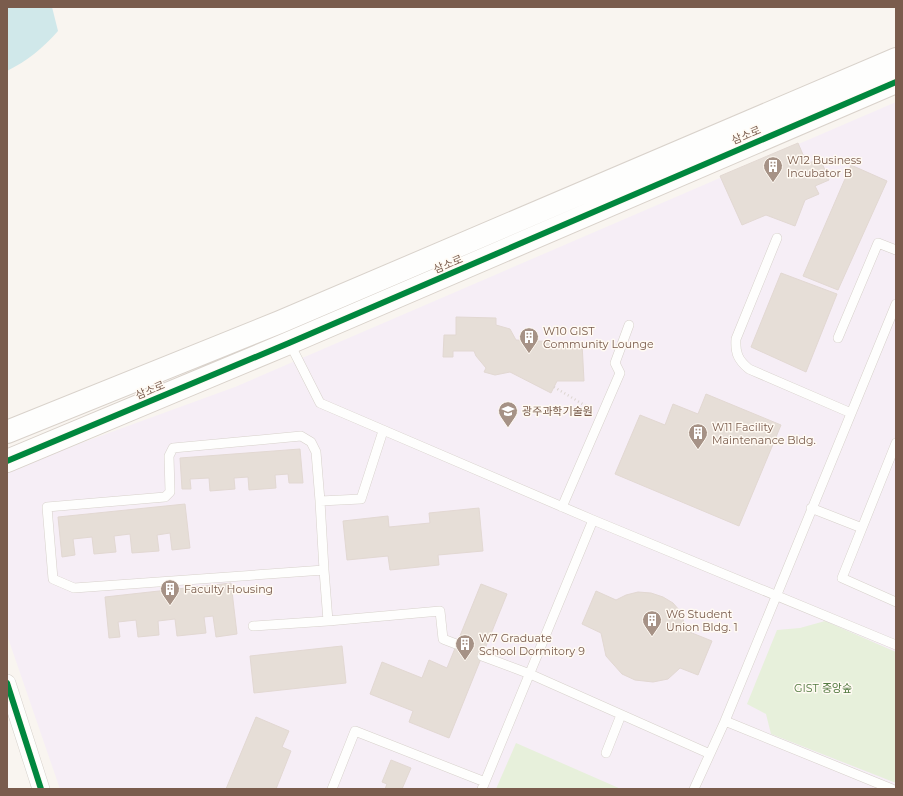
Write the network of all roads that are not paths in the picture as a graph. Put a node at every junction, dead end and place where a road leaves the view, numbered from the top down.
1 (896, 59) edge
2 (896, 82) edge
3 (777, 238) dead end
4 (896, 250) edge
5 (896, 304) edge
6 (629, 325) dead end
7 (285, 333) junction
8 (838, 338) dead end
9 (851, 413) junction
10 (383, 431) junction
11 (7, 432) edge
12 (896, 443) edge
13 (7, 461) edge
14 (320, 501) junction
15 (562, 507) junction
16 (812, 508) junction
17 (593, 520) junction
18 (862, 528) junction
19 (324, 570) junction
20 (775, 594) junction
21 (896, 602) edge
22 (328, 620) junction
23 (253, 626) dead end
24 (456, 644) dead end
25 (896, 645) edge
26 (482, 656) dead end
27 (530, 674) junction
28 (7, 683) edge
29 (621, 715) junction
30 (724, 721) junction
31 (606, 753) dead end
32 (710, 754) junction
33 (483, 786) edge
34 (41, 789) edge
35 (332, 789) edge
36 (694, 789) edge
37 (892, 789) edge

1 - 7 street, 삼소로
2 - 7 street, 삼소로
3 - 9 lane
4 - 8 lane
5 - 9 lane
6 - 15 lane
7 - 10 lane
7 - 11 street, 삼소로
7 - 13 street, 삼소로
9 - 16 lane
10 - 14 lane
10 - 15 lane
12 - 18 lane
14 - 19 lane
14 - 19 lane
15 - 17 lane
16 - 18 lane
16 - 20 lane
17 - 20 lane
17 - 27 lane
18 - 21 lane
19 - 22 lane
20 - 25 lane
20 - 30 lane
22 - 23 lane
22 - 24 lane
26 - 27 lane
27 - 29 lane
27 - 33 lane
28 - 34 street
29 - 31 lane
29 - 32 lane
30 - 32 lane
30 - 37 lane
32 - 36 lane
33 - 35 lane

